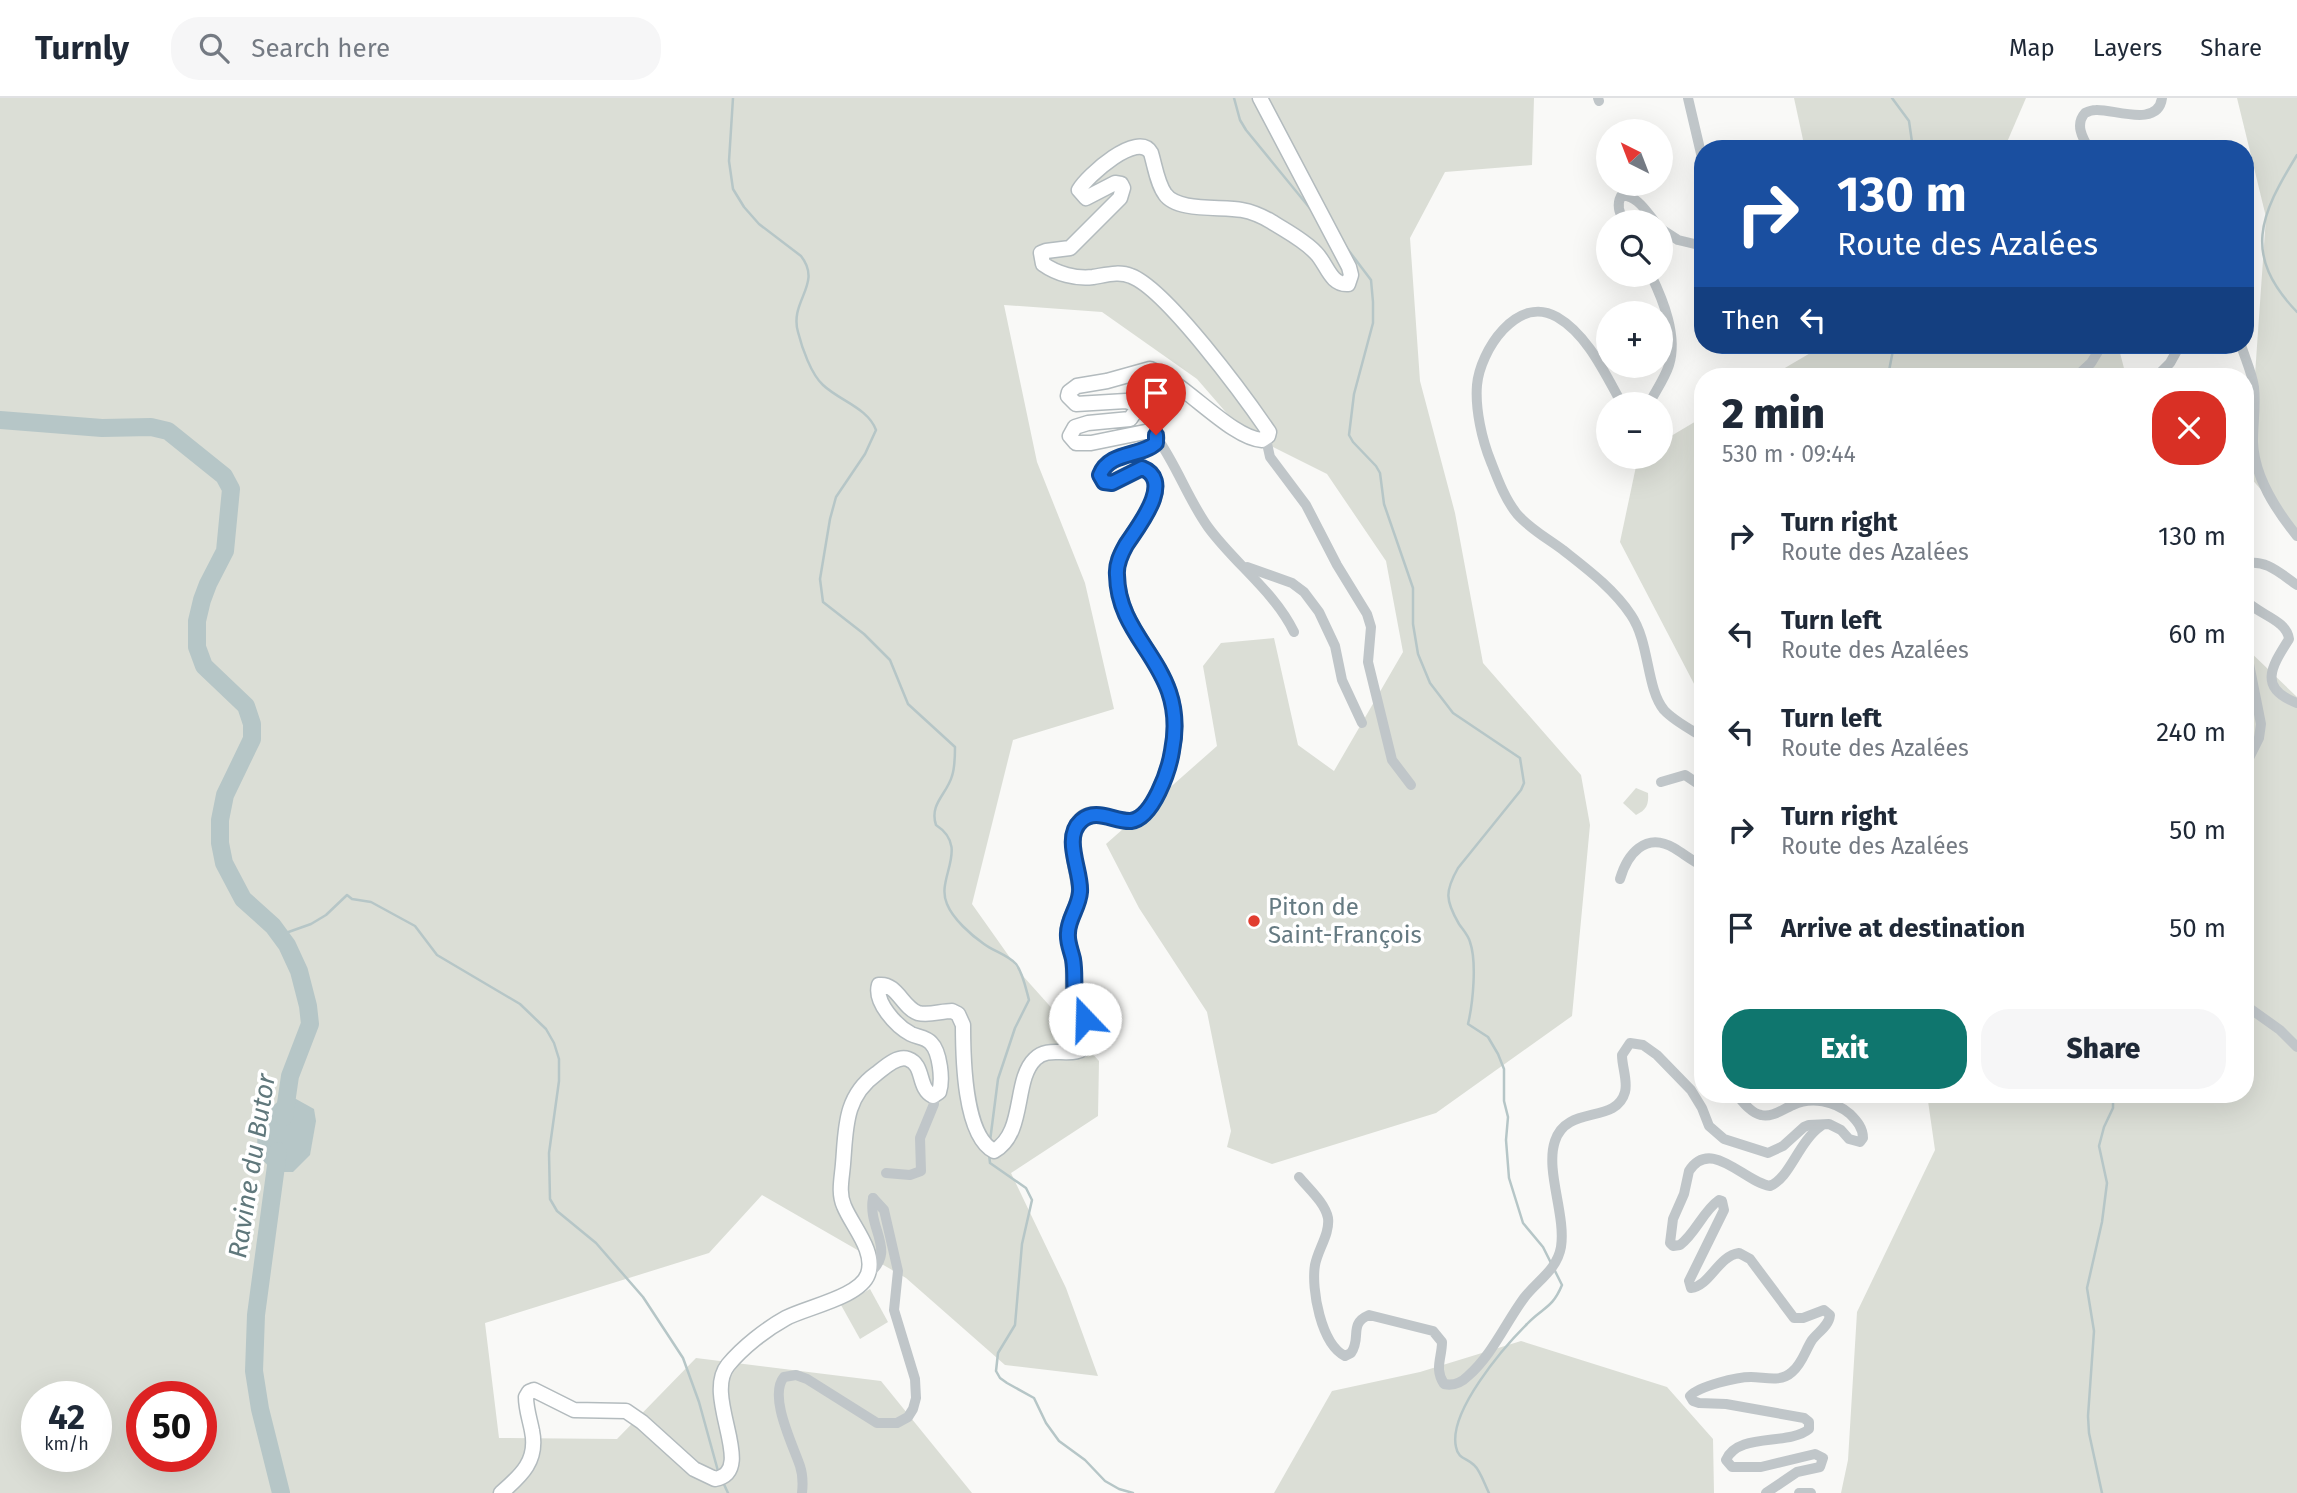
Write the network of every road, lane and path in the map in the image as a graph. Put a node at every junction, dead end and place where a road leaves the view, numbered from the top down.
1 (1260, 98) edge
2 (1688, 98) edge
3 (2162, 98) edge
4 (1698, 140) edge
5 (2085, 140) edge
6 (1619, 210) edge
7 (1645, 210) edge
8 (1673, 237) edge
9 (1694, 244) edge
10 (1656, 287) edge
11 (2096, 354) edge
12 (2086, 368) edge
13 (1615, 392) edge
14 (1655, 392) edge
15 (1157, 438) junction
16 (1266, 439) junction
17 (2254, 450) edge
18 (2297, 536) edge
19 (2254, 562) edge
20 (1240, 564) junction
21 (2297, 585) edge
22 (2254, 608) edge
23 (1294, 632) dead end
24 (2254, 689) edge
25 (2297, 702) edge
26 (1362, 723) dead end
27 (1694, 731) edge
28 (2254, 748) edge
29 (1694, 781) edge
30 (1661, 782) dead end
31 (1411, 785) dead end
32 (1694, 860) edge
33 (1620, 879) dead end
34 (2254, 1011) edge
35 (2297, 1047) edge
36 (1694, 1095) edge
37 (934, 1096) junction
38 (1699, 1103) edge
39 (1745, 1103) edge
40 (1798, 1103) edge
41 (1831, 1103) edge
42 (1821, 1126) junction
43 (886, 1173) dead end
44 (1299, 1177) dead end
45 (868, 1274) junction
46 (501, 1493) edge
47 (802, 1493) edge
48 (1766, 1493) edge
49 (1799, 1493) edge
50 (1811, 1493) edge

1 - 16 main road
2 - 4 street
3 - 5 street
6 - 7 street
8 - 9 street
10 - 14 street
11 - 12 street
13 - 27 street
15 - 16 main road
15 - 20 street
15 - 37 main road
16 - 31 street
17 - 18 street
19 - 21 street
20 - 23 street
20 - 26 street
22 - 25 street
24 - 28 street
29 - 30 street
32 - 33 street
34 - 35 street
36 - 44 street
37 - 43 street
37 - 45 main road
38 - 42 street
39 - 40 street
41 - 42 street
42 - 48 street
45 - 46 main road
45 - 47 street
49 - 50 street

